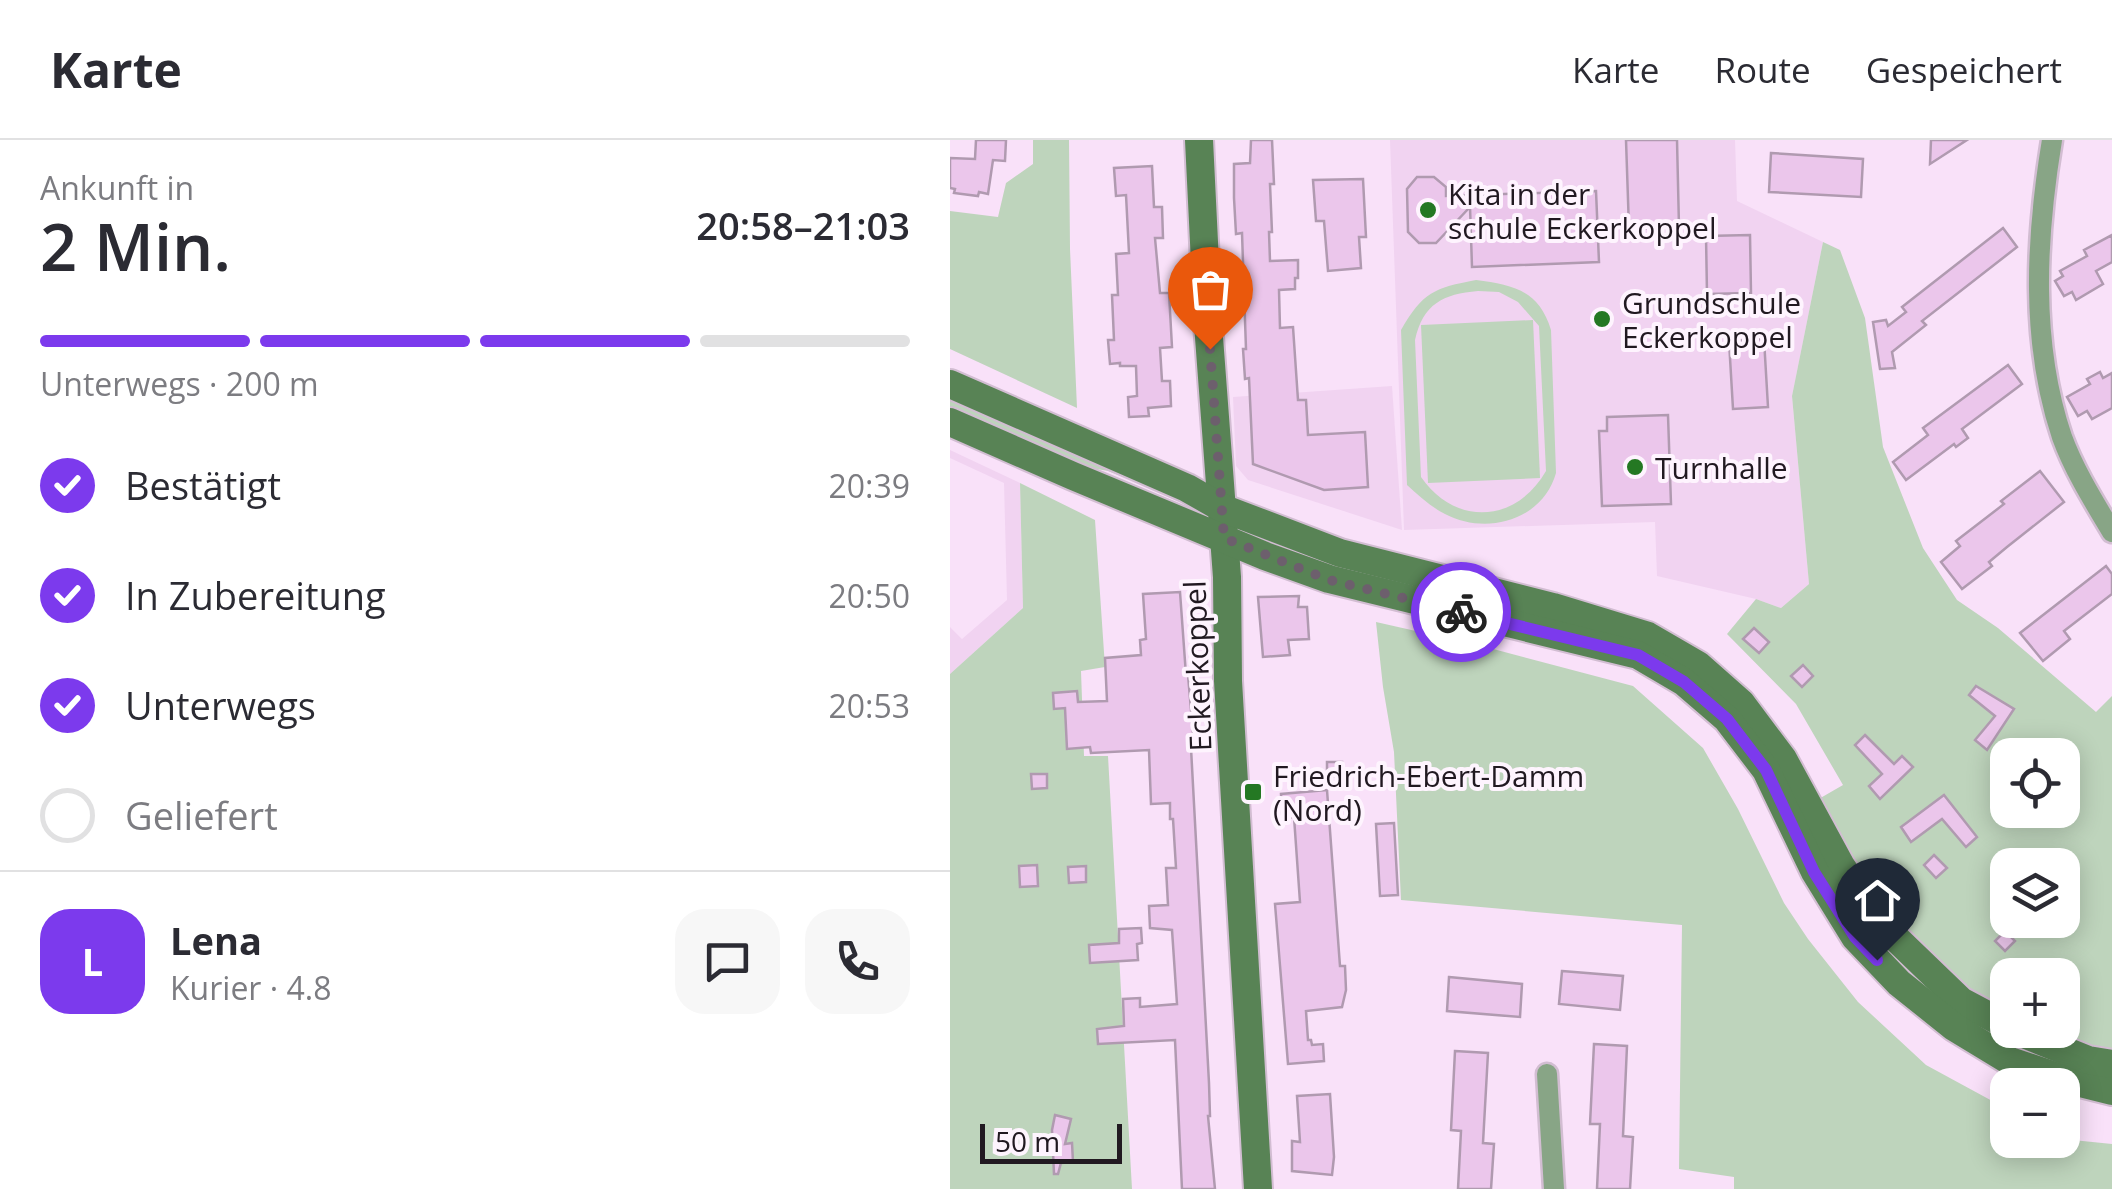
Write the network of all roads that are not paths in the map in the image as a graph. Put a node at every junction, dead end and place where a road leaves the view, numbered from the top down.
1 (1198, 140) edge
2 (2052, 140) edge
3 (950, 384) edge
4 (950, 422) edge
5 (1213, 495) junction
6 (1152, 509) junction
7 (2112, 532) edge
8 (1224, 538) junction
9 (1990, 1016) edge
10 (2058, 1048) edge
11 (2112, 1064) edge
12 (1547, 1074) dead end
13 (2112, 1091) edge
14 (1258, 1189) edge
15 (1554, 1189) edge

1 - 5 main road, Eckerkoppel
2 - 7 street
3 - 5 main road
4 - 6 main road
5 - 6 main road
5 - 8 main road, Eckerkoppel
5 - 9 main road
6 - 8 main road
8 - 13 main road
8 - 14 main road, Eckerkoppel
10 - 11 main road
12 - 15 street

